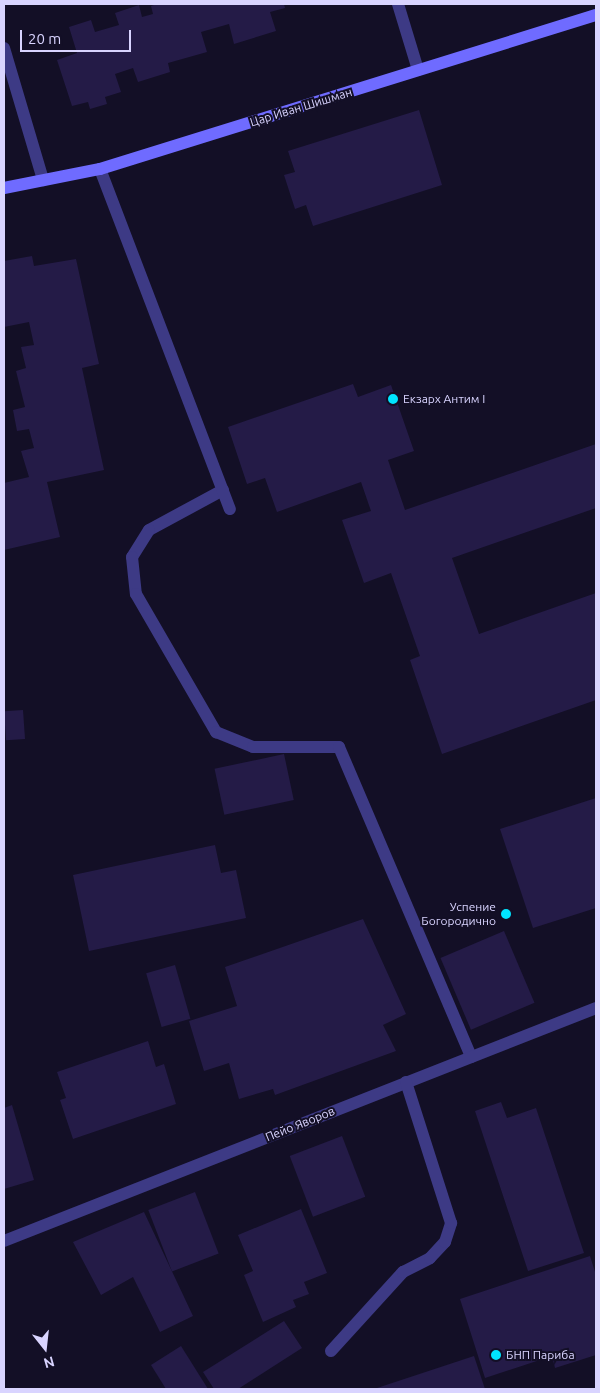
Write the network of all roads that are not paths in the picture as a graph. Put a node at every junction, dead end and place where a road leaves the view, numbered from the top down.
1 (398, 4) edge
2 (596, 15) edge
3 (4, 48) edge
4 (418, 70) junction
5 (100, 169) junction
6 (43, 180) junction
7 (4, 188) edge
8 (223, 490) junction
9 (230, 509) dead end
10 (596, 1008) edge
11 (471, 1057) junction
12 (406, 1082) junction
13 (4, 1240) edge
14 (332, 1351) dead end

1 - 4 street
2 - 4 street, Цар Иван Шишман
3 - 6 street
4 - 5 street, Цар Иван Шишман
5 - 6 street, Цар Иван Шишман
5 - 8 street
6 - 7 street, Цар Иван Шишман
8 - 9 street
8 - 11 street
10 - 11 street, Пейо Яворов
11 - 12 street, Пейо Яворов
12 - 13 street, Пейо Яворов
12 - 14 street

